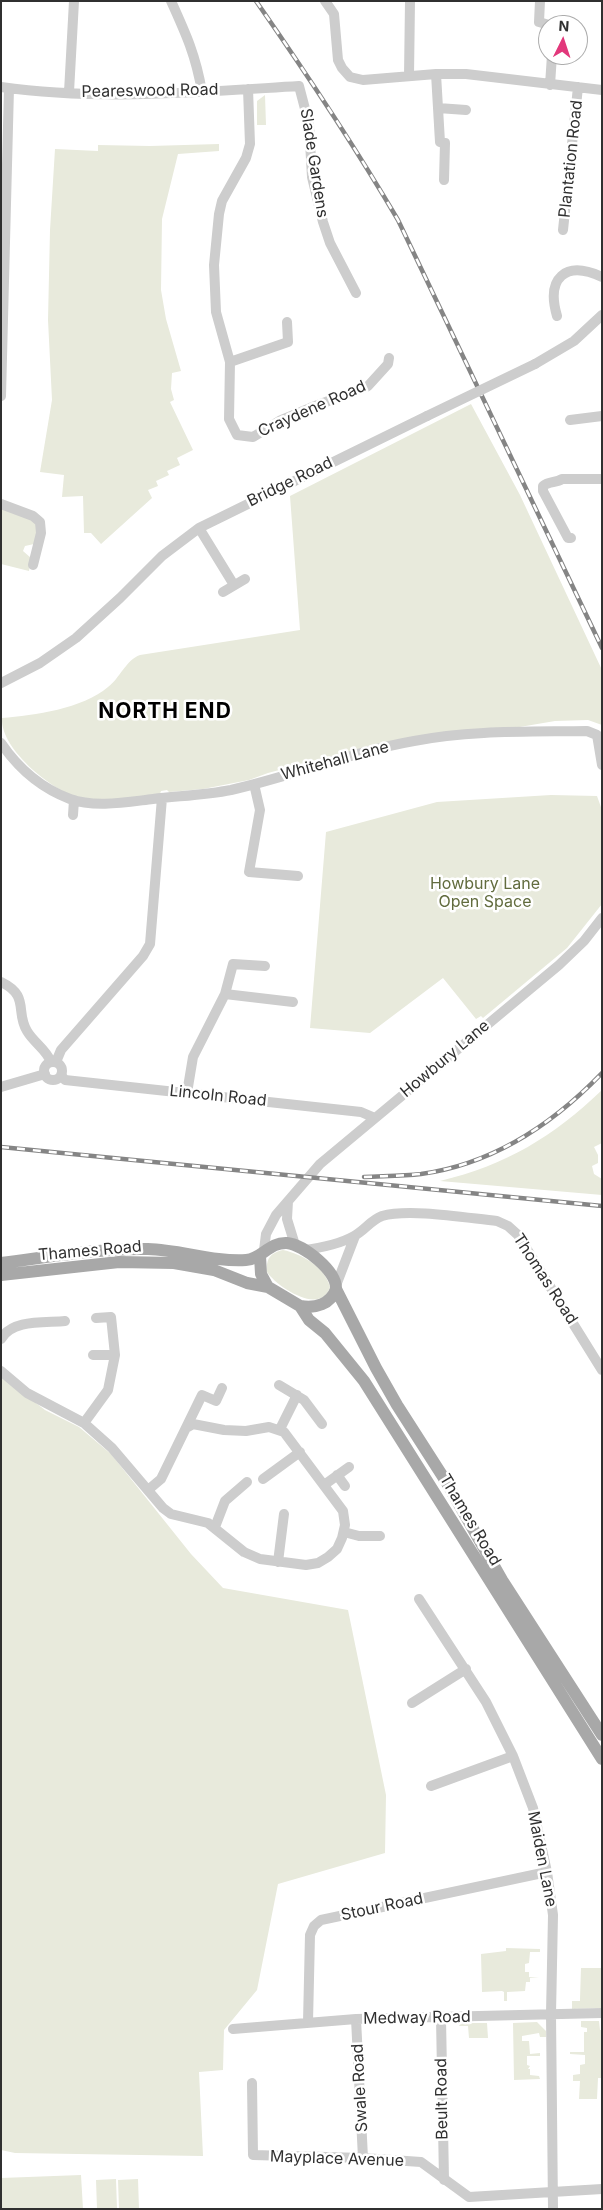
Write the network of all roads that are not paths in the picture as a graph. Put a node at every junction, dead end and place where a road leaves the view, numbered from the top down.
1 (74, 1) edge
2 (171, 1) edge
3 (325, 1) edge
4 (410, 1) edge
5 (540, 1) edge
6 (539, 15) edge
7 (551, 65) edge
8 (436, 74) junction
9 (409, 76) junction
10 (550, 85) junction
11 (299, 86) joint
12 (5, 87) edge
13 (578, 87) junction
14 (248, 89) junction
15 (602, 90) edge
16 (69, 92) junction
17 (202, 92) junction
18 (438, 108) junction
19 (466, 110) dead end
20 (444, 180) dead end
21 (564, 230) dead end
22 (602, 277) edge
23 (356, 292) dead end
24 (602, 315) edge
25 (557, 316) dead end
26 (287, 323) dead end
27 (389, 358) dead end
28 (230, 362) junction
29 (2, 366) edge
30 (1, 396) edge
31 (602, 416) edge
32 (570, 420) dead end
33 (602, 480) edge
34 (1, 504) edge
35 (199, 528) junction
36 (571, 538) dead end
37 (33, 565) dead end
38 (245, 579) dead end
39 (234, 585) junction
40 (223, 592) dead end
41 (1, 683) edge
42 (1, 743) edge
43 (602, 765) edge
44 (254, 784) junction
45 (162, 798) junction
46 (74, 800) junction
47 (73, 815) dead end
48 (298, 876) dead end
49 (602, 918) edge
50 (265, 966) dead end
51 (1, 982) edge
52 (225, 994) junction
53 (293, 1002) dead end
54 (53, 1062) junction
55 (45, 1074) junction
56 (61, 1076) junction
57 (1, 1087) edge
58 (187, 1093) junction
59 (375, 1118) junction
60 (288, 1201) junction
61 (355, 1236) junction
62 (299, 1248) junction
63 (262, 1253) junction
64 (1, 1263) edge
65 (1, 1276) edge
66 (337, 1286) junction
67 (268, 1287) junction
68 (300, 1306) junction
69 (96, 1318) dead end
70 (65, 1321) dead end
71 (1, 1339) edge
72 (93, 1355) dead end
73 (116, 1355) junction
74 (602, 1370) edge
75 (1, 1371) edge
76 (280, 1385) dead end
77 (222, 1388) dead end
78 (297, 1395) junction
79 (84, 1423) junction
80 (322, 1424) dead end
81 (188, 1427) junction
82 (280, 1430) junction
83 (300, 1452) junction
84 (349, 1467) dead end
85 (337, 1475) junction
86 (262, 1478) dead end
87 (248, 1482) dead end
88 (324, 1485) junction
89 (345, 1486) dead end
90 (148, 1490) junction
91 (284, 1514) dead end
92 (215, 1527) junction
93 (344, 1532) junction
94 (380, 1536) dead end
95 (278, 1562) junction
96 (420, 1600) dead end
97 (466, 1670) junction
98 (412, 1703) dead end
99 (602, 1735) edge
100 (513, 1756) junction
101 (602, 1759) edge
102 (431, 1786) dead end
103 (547, 1872) junction
104 (602, 2013) edge
105 (551, 2014) junction
106 (441, 2018) junction
107 (356, 2019) junction
108 (308, 2022) junction
109 (233, 2029) dead end
110 (252, 2083) dead end
111 (363, 2158) junction
112 (444, 2180) junction
113 (602, 2189) edge
114 (552, 2191) junction
115 (553, 2209) edge

1 - 16 street
2 - 17 street
3 - 9 street
4 - 9 street
5 - 6 street
7 - 10 street
8 - 9 street
8 - 10 street
8 - 18 street
10 - 13 street
11 - 14 street, Peareswood Road
11 - 23 street, Slade Gardens
12 - 16 street, Peareswood Road
12 - 29 street
13 - 15 street
13 - 21 street, Plantation Road
14 - 17 street, Peareswood Road
14 - 28 street, Craydene Road
16 - 17 street, Peareswood Road
18 - 19 street
18 - 20 street
22 - 25 street
24 - 35 street, Bridge Road, bridge
26 - 28 street
27 - 28 street, Craydene Road
29 - 30 street
31 - 32 street
33 - 36 street
34 - 37 street
35 - 39 street
35 - 41 street, Bridge Road
38 - 39 street
39 - 40 street
42 - 46 street, Whitehall Lane
43 - 44 street, Whitehall Lane
44 - 45 street, Whitehall Lane
44 - 48 street
45 - 46 street, Whitehall Lane
45 - 54 street
46 - 47 street
49 - 59 street, Howbury Lane
50 - 52 street
51 - 54 street
52 - 53 street
52 - 58 street
54 - 55 street
54 - 56 street
55 - 56 street, Lincoln Road
55 - 57 street
56 - 58 street, Lincoln Road
58 - 59 street, Lincoln Road
59 - 60 street, Howbury Lane
60 - 62 street
60 - 63 street, Howbury Lane
61 - 62 street, Thomas Road
61 - 66 street, Thomas Road
61 - 74 street, Thomas Road
62 - 63 main road, Thames Road
62 - 66 main road, Thames Road
63 - 64 main road, Thames Road
63 - 67 main road
65 - 67 main road, Thames Road
66 - 68 main road
66 - 99 main road, Thames Road
67 - 68 main road, Thames Road
68 - 101 main road, Thames Road
69 - 73 street
70 - 71 street
72 - 73 street
73 - 79 street
75 - 79 street
76 - 78 street
77 - 81 street
78 - 80 street
78 - 82 street
79 - 90 street
81 - 82 street
81 - 90 street
82 - 83 street
83 - 86 street
83 - 88 street
84 - 85 street
85 - 88 street
85 - 89 street
87 - 92 street
88 - 93 street
90 - 92 street
91 - 95 street
92 - 95 street
93 - 94 street
93 - 95 street
96 - 97 street, Maiden Lane
97 - 98 street
97 - 100 street, Maiden Lane
100 - 102 street
100 - 103 street, Maiden Lane
103 - 105 street, Maiden Lane
103 - 108 street, Stour Road
104 - 105 street, Medway Road
105 - 106 street, Medway Road
105 - 114 street, Maiden Lane
106 - 107 street, Medway Road
106 - 112 street, Beult Road
107 - 108 street, Medway Road
107 - 111 street, Swale Road
108 - 109 street, Medway Road
110 - 111 street, Mayplace Avenue
111 - 112 street, Mayplace Avenue
112 - 114 street, Mayplace Avenue
113 - 114 street, Mayplace Avenue
114 - 115 street, Maiden Lane

